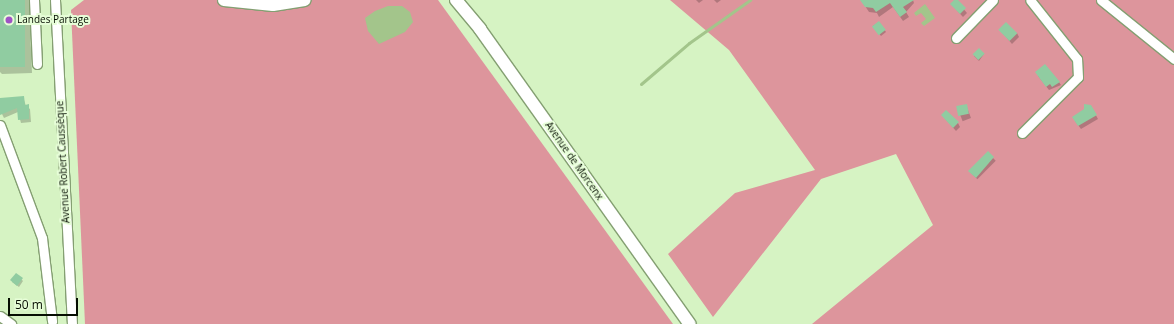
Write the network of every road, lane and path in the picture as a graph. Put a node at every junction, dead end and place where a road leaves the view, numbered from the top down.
1 (34, 0) edge
2 (55, 0) edge
3 (224, 0) edge
4 (305, 0) edge
5 (456, 0) edge
6 (993, 0) edge
7 (1030, 0) edge
8 (1101, 0) edge
9 (956, 38) dead end
10 (1174, 60) edge
11 (37, 64) dead end
12 (0, 125) edge
13 (1022, 133) dead end
14 (0, 316) edge
15 (52, 321) dead end
16 (11, 324) edge
17 (72, 324) edge
18 (690, 324) edge

1 - 11 street
2 - 17 street, Avenue Robert Caussèque
3 - 4 main road
5 - 18 main road, Avenue de Morcenx
6 - 9 street
7 - 13 street
8 - 10 street
12 - 15 street
14 - 16 street

